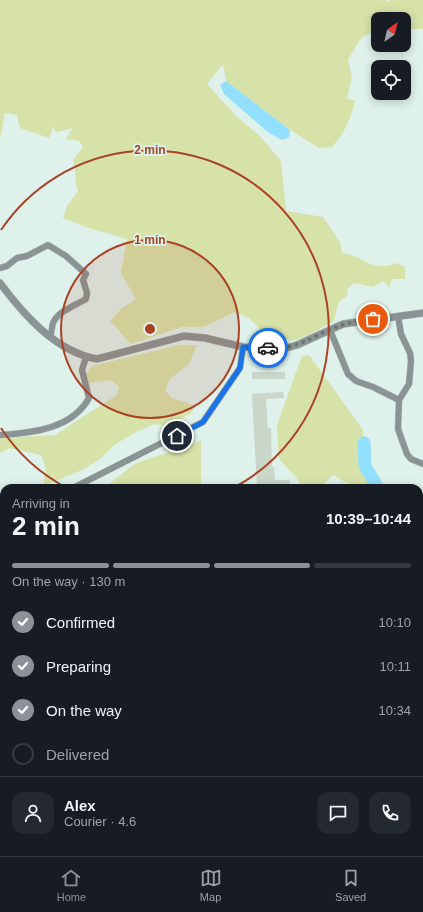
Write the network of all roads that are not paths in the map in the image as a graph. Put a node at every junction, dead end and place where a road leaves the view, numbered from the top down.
1 (0, 268) edge
2 (0, 283) edge
3 (423, 311) edge
4 (398, 316) junction
5 (330, 330) junction
6 (50, 336) junction
7 (243, 347) junction
8 (86, 357) junction
9 (399, 400) junction
10 (0, 435) edge
11 (423, 464) edge
12 (81, 484) edge

1 - 6 street
2 - 6 street
3 - 4 street
4 - 5 street
4 - 9 street
5 - 7 street
5 - 9 street
6 - 8 street
7 - 8 street
7 - 12 street
8 - 10 street
9 - 11 street

